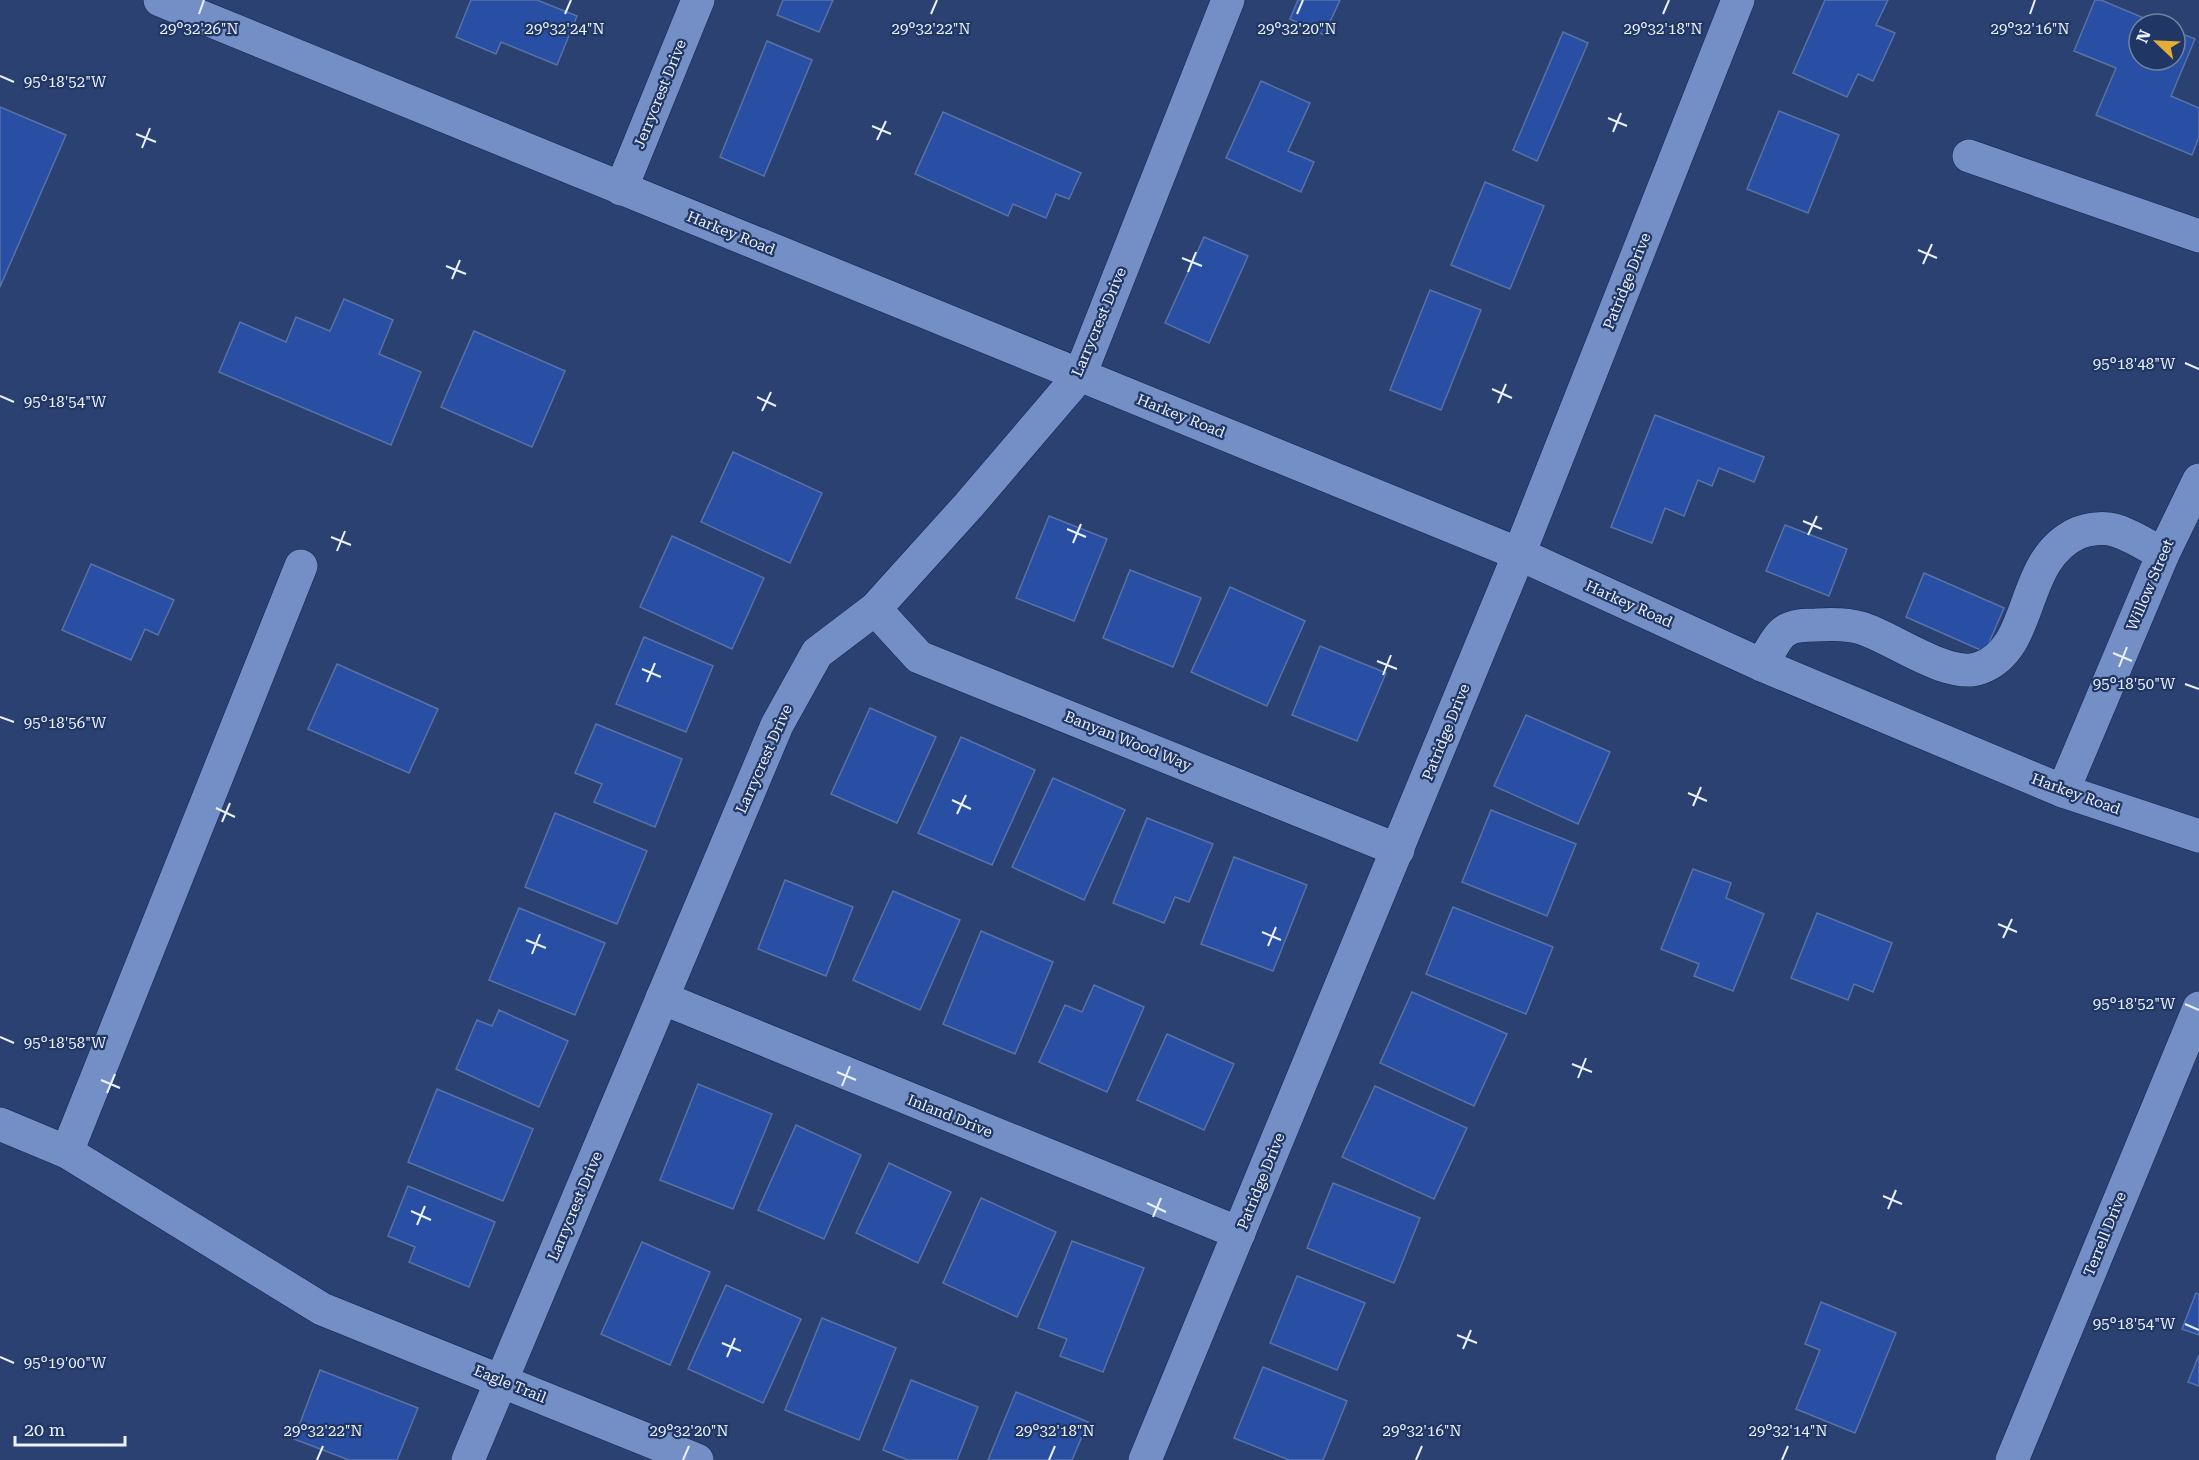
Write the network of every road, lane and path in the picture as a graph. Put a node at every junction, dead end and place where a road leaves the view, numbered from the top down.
1 (698, 0) edge
2 (1228, 0) edge
3 (1738, 0) edge
4 (164, 1) edge
5 (1969, 156) dead end
6 (621, 189) junction
7 (2199, 236) edge
8 (1080, 375) junction
9 (2199, 480) edge
10 (1519, 554) junction
11 (2163, 554) junction
12 (301, 566) dead end
13 (875, 609) junction
14 (1762, 665) junction
15 (2063, 791) junction
16 (2199, 836) edge
17 (1398, 850) junction
18 (662, 998) junction
19 (2199, 1008) edge
20 (0, 1124) edge
21 (67, 1152) junction
22 (1239, 1233) junction
23 (501, 1380) junction
24 (468, 1460) edge
25 (697, 1460) edge
26 (1145, 1460) edge
27 (2012, 1460) edge

1 - 6 street, Jerrycrest Drive
2 - 8 street, Larrycrest Drive
3 - 10 street, Patridge Drive
4 - 6 street, Harkey Road
5 - 7 street
6 - 8 street, Harkey Road
8 - 10 street, Harkey Road
8 - 13 street, Larrycrest Drive
9 - 11 street, Willow Street
10 - 14 street, Harkey Road
10 - 17 street, Patridge Drive
11 - 14 street
11 - 15 street, Willow Street
12 - 21 street
13 - 17 street, Banyan Wood Way
13 - 18 street, Larrycrest Drive
14 - 15 street, Harkey Road
15 - 16 street, Harkey Road
17 - 22 street, Patridge Drive
18 - 22 street, Inland Drive
18 - 23 street, Larrycrest Drive
19 - 27 street, Terrell Drive
20 - 21 street, Eagle Trail
21 - 23 street, Eagle Trail
22 - 26 street, Patridge Drive
23 - 24 street, Larrycrest Drive
23 - 25 street, Eagle Trail

